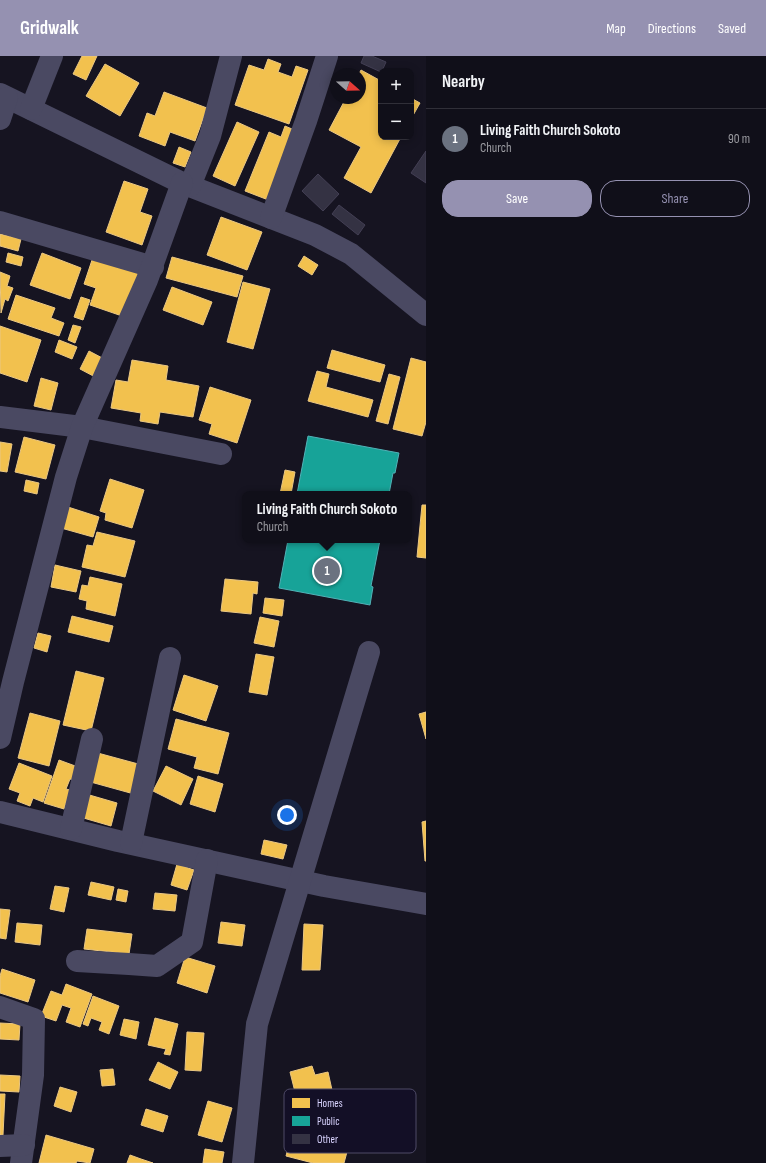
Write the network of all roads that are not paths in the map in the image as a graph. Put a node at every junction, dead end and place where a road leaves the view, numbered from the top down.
1 (52, 56) edge
2 (231, 56) edge
3 (327, 56) edge
4 (4, 96) edge
5 (31, 109) junction
6 (0, 120) edge
7 (186, 184) junction
8 (271, 218) junction
9 (0, 222) edge
10 (152, 267) junction
11 (426, 315) edge
12 (0, 417) edge
13 (82, 427) junction
14 (221, 454) dead end
15 (369, 652) dead end
16 (170, 658) dead end
17 (6, 681) edge
18 (0, 738) edge
19 (92, 739) dead end
20 (0, 812) edge
21 (71, 829) junction
22 (131, 843) junction
23 (207, 860) junction
24 (300, 881) junction
25 (426, 904) edge
26 (77, 961) dead end
27 (0, 1007) edge
28 (0, 1146) edge
29 (23, 1154) edge
30 (243, 1163) edge

1 - 5 street
2 - 7 street
3 - 8 street
4 - 5 street
4 - 6 street
5 - 7 street
7 - 8 street
7 - 10 street
8 - 11 street
9 - 10 street
10 - 13 street
12 - 13 street
13 - 14 street
13 - 17 street
15 - 24 street
16 - 22 street
17 - 18 street
19 - 21 street
20 - 21 street
21 - 22 street
22 - 23 street
23 - 24 street
23 - 26 street
24 - 25 street
24 - 30 street
27 - 29 street
28 - 29 street

